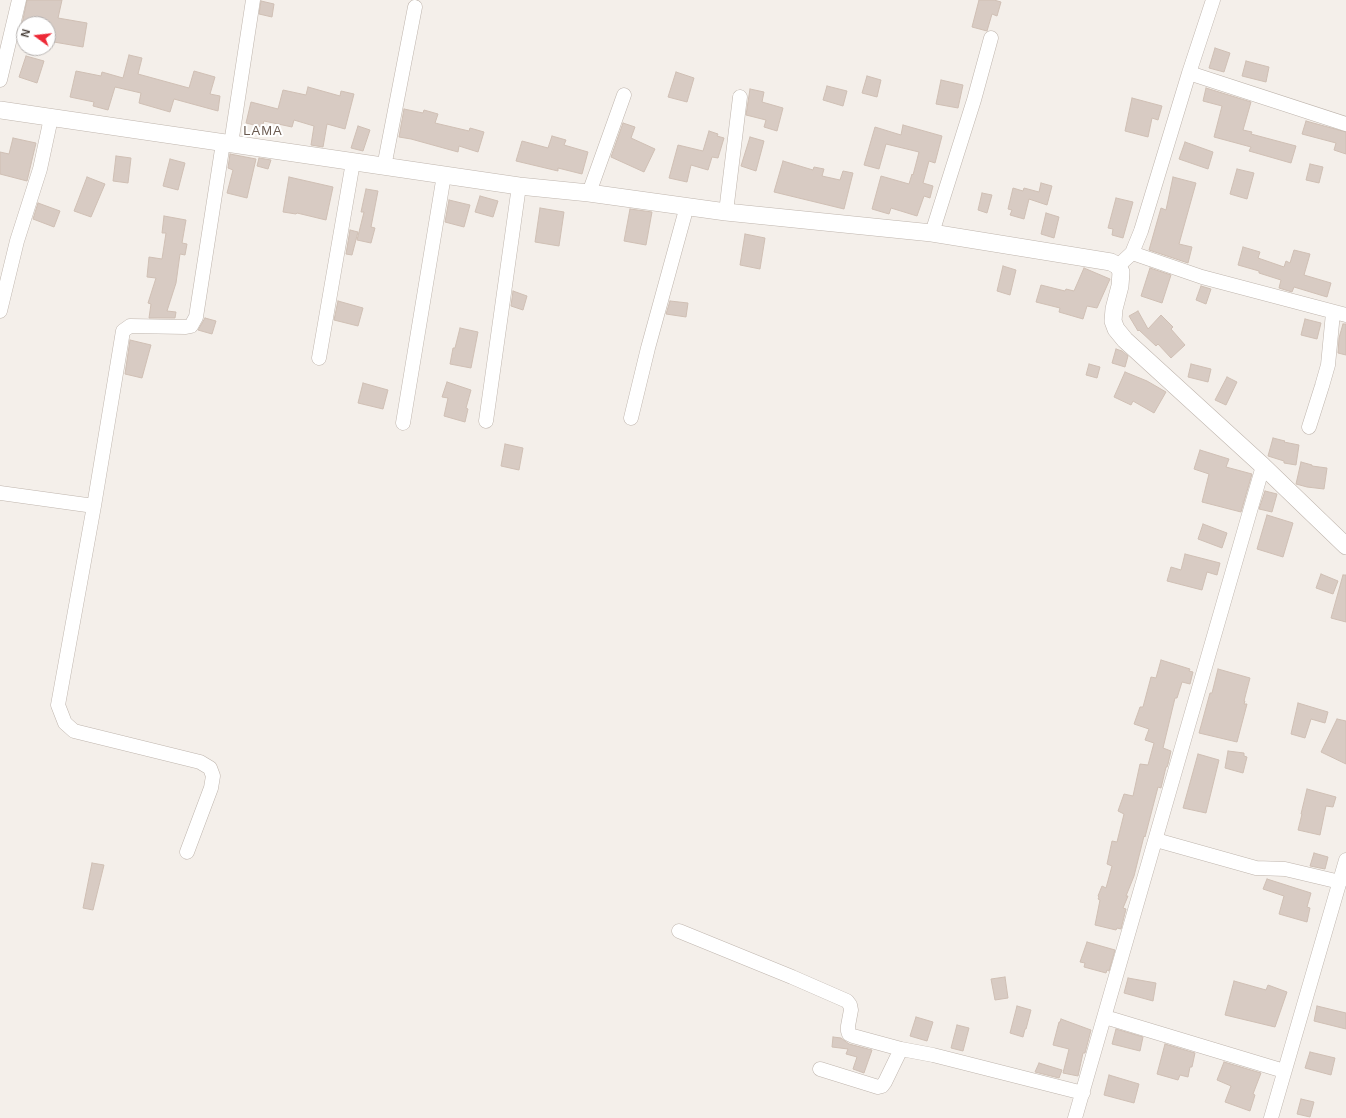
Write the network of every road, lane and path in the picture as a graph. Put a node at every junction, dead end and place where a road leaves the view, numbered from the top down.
1 (19, 0) edge
2 (254, 0) edge
3 (1213, 0) edge
4 (415, 7) dead end
5 (992, 38) dead end
6 (1189, 73) junction
7 (0, 80) edge
8 (624, 95) dead end
9 (740, 97) dead end
10 (0, 110) edge
11 (51, 118) junction
12 (1346, 124) edge
13 (227, 144) junction
14 (353, 162) junction
15 (384, 167) junction
16 (444, 174) junction
17 (519, 186) junction
18 (589, 193) junction
19 (687, 206) junction
20 (726, 212) junction
21 (932, 233) junction
22 (1132, 253) junction
23 (1118, 266) junction
24 (0, 311) edge
25 (1340, 314) edge
26 (319, 358) dead end
27 (631, 418) dead end
28 (486, 421) dead end
29 (403, 423) dead end
30 (1309, 427) dead end
31 (1263, 466) junction
32 (0, 493) edge
33 (94, 506) junction
34 (1346, 546) edge
35 (1156, 840) junction
36 (187, 852) dead end
37 (1346, 860) edge
38 (1340, 882) junction
39 (679, 931) dead end
40 (1105, 1017) junction
41 (901, 1049) junction
42 (820, 1069) dead end
43 (1284, 1071) junction
44 (1083, 1093) junction
45 (1075, 1118) edge
46 (1271, 1118) edge

1 - 7 street
2 - 13 street
3 - 6 street
4 - 15 street
5 - 21 street
6 - 12 street
6 - 22 street
8 - 18 street
9 - 20 street
10 - 11 street
11 - 13 street
11 - 24 street
13 - 14 street
13 - 33 street
14 - 15 street
14 - 26 street
15 - 16 street
16 - 17 street
16 - 29 street
17 - 18 street
17 - 28 street
18 - 19 street
19 - 20 street
19 - 27 street
20 - 21 street
21 - 23 street
22 - 23 street
22 - 25 street
23 - 31 street
25 - 30 street
31 - 34 street
31 - 35 street
32 - 33 street
33 - 36 street
35 - 38 street
35 - 40 street
37 - 38 street
38 - 43 street
39 - 41 street
40 - 43 street
40 - 44 street
41 - 42 street
41 - 44 street
43 - 46 street
44 - 45 street

